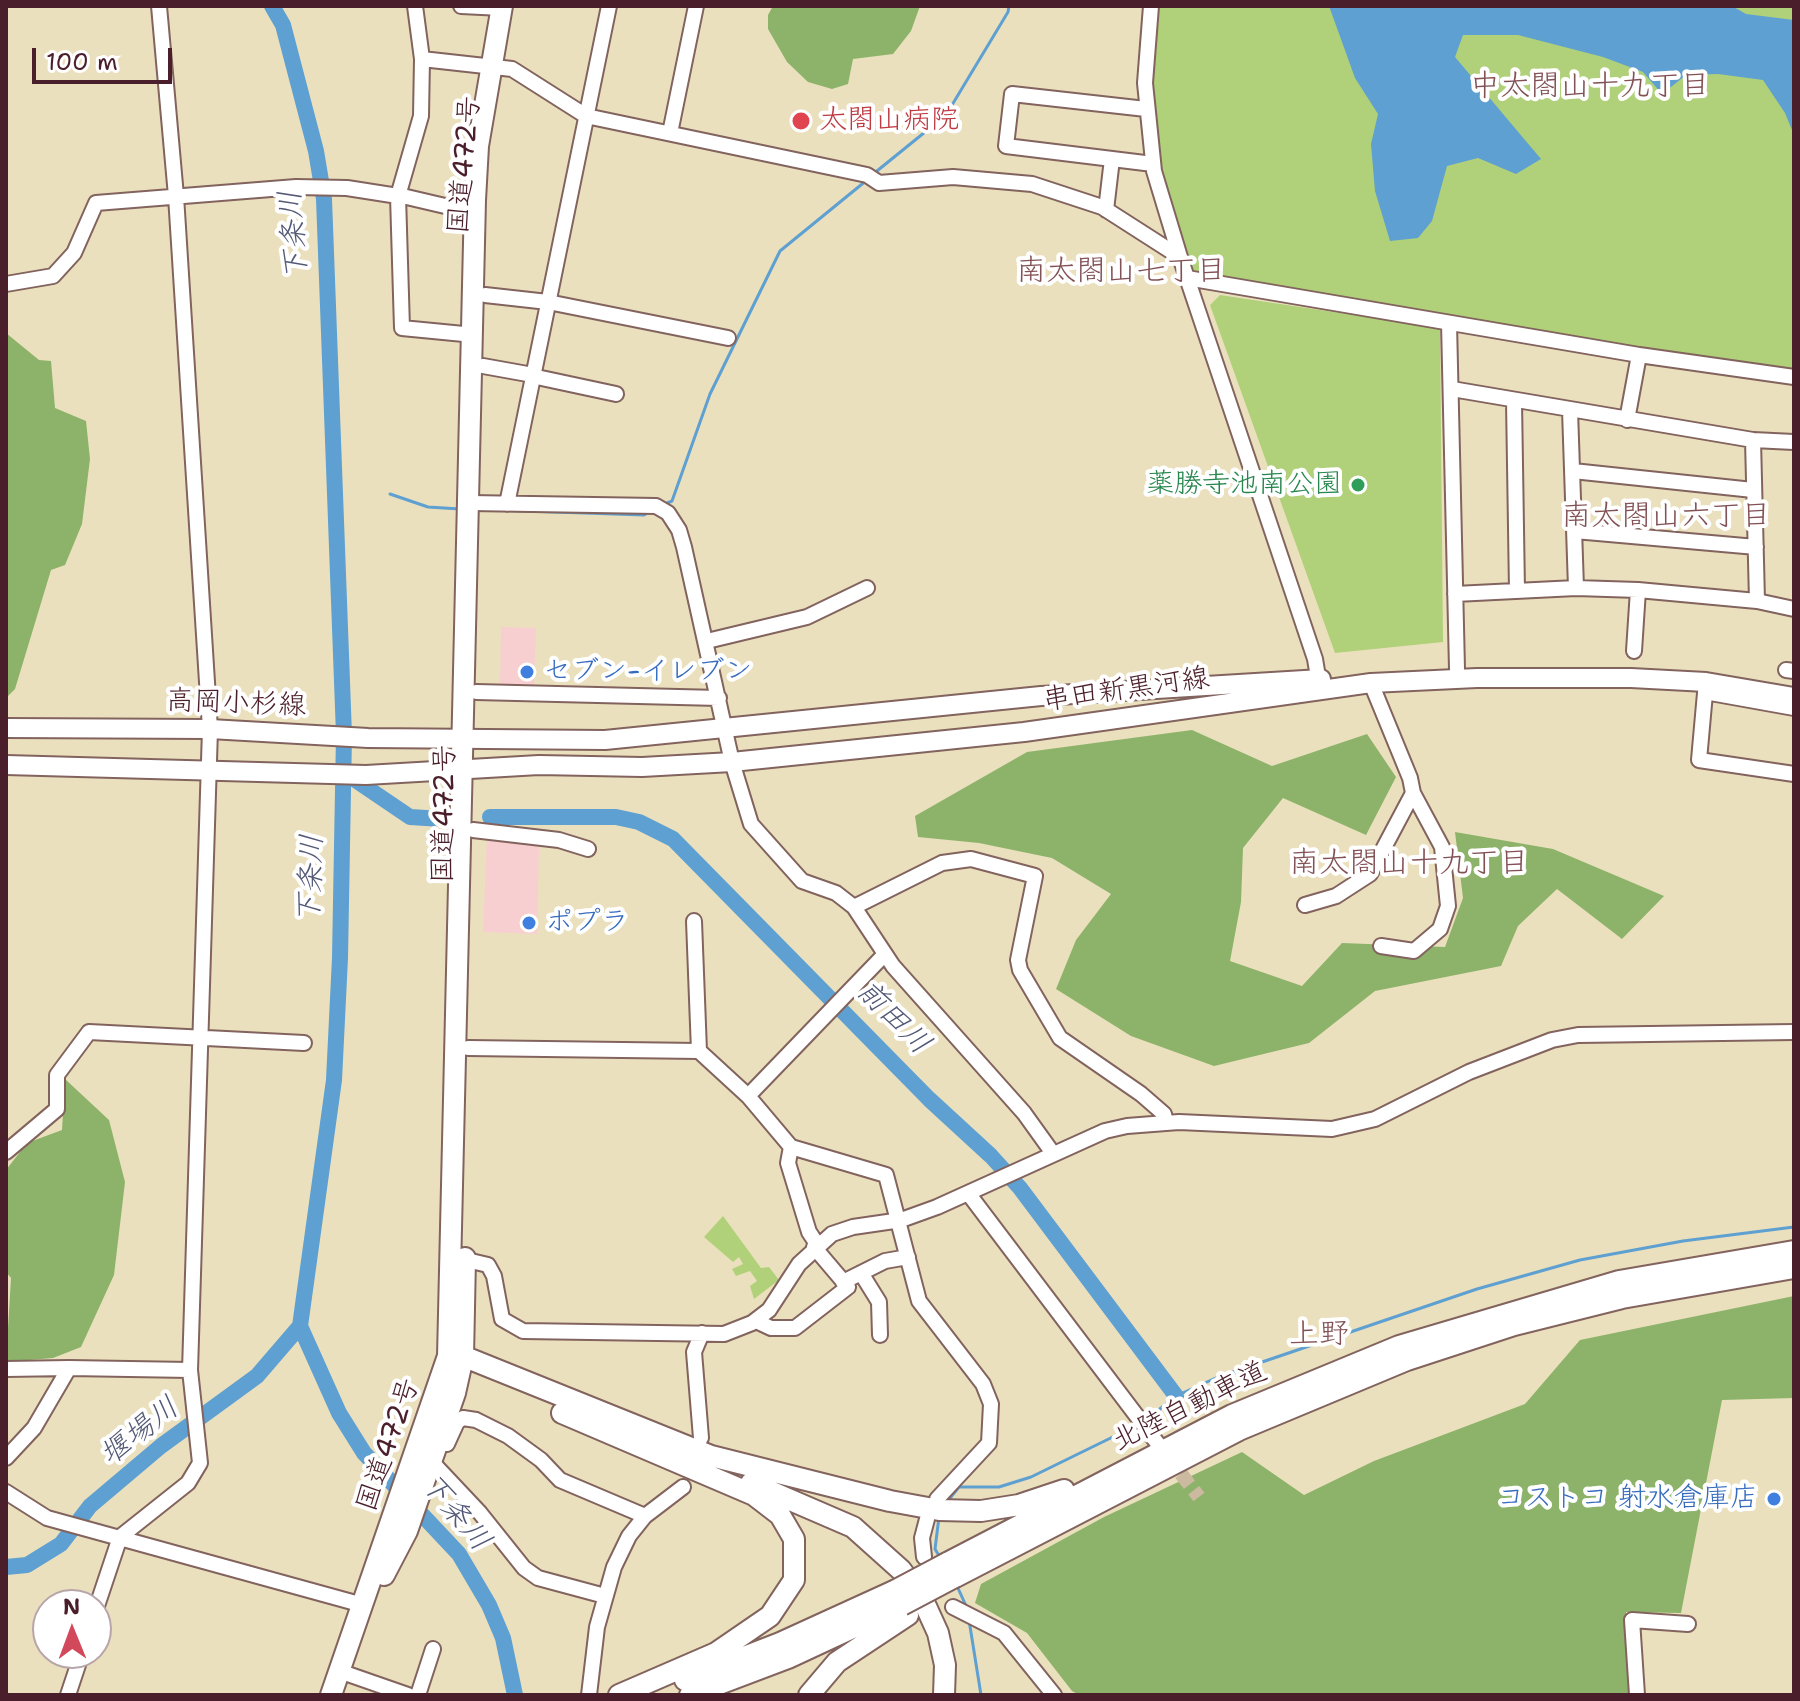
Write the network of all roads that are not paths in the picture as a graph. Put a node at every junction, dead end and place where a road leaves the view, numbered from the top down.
1 (159, 6) edge
2 (415, 6) edge
3 (461, 6) edge
4 (609, 6) edge
5 (696, 6) edge
6 (1151, 6) edge
7 (506, 7) edge
8 (422, 59) junction
9 (497, 67) junction
10 (1146, 109) junction
11 (586, 116) junction
12 (670, 133) junction
13 (1112, 159) junction
14 (1153, 164) junction
15 (176, 196) junction
16 (398, 196) junction
17 (1106, 210) junction
18 (475, 213) junction
19 (1180, 257) junction
20 (1187, 278) junction
21 (6, 284) edge
22 (485, 295) junction
23 (548, 302) junction
24 (1449, 323) junction
25 (474, 335) junction
26 (728, 338) dead end
27 (1639, 355) junction
28 (483, 366) junction
29 (532, 375) junction
30 (1794, 377) edge
31 (1452, 389) junction
32 (616, 394) dead end
33 (1514, 401) junction
34 (1570, 410) junction
35 (1627, 420) junction
36 (1753, 440) junction
37 (1794, 442) edge
38 (1573, 471) junction
39 (1753, 490) junction
40 (475, 503) junction
41 (507, 504) junction
42 (1575, 531) junction
43 (1756, 547) junction
44 (867, 588) dead end
45 (1576, 588) junction
46 (1638, 590) junction
47 (1517, 591) junction
48 (1455, 594) junction
49 (1757, 601) junction
50 (1794, 609) edge
51 (707, 641) junction
52 (1634, 651) dead end
53 (1457, 669) junction
54 (1791, 675) edge
55 (1371, 683) junction
56 (1319, 684) junction
57 (1706, 687) junction
58 (476, 692) junction
59 (1794, 697) edge
60 (719, 698) junction
61 (1794, 708) edge
62 (727, 727) junction
63 (6, 728) edge
64 (210, 729) junction
65 (470, 740) junction
66 (732, 762) junction
67 (6, 765) edge
68 (469, 769) junction
69 (209, 771) junction
70 (1794, 774) edge
71 (1413, 793) junction
72 (473, 830) junction
73 (588, 849) dead end
74 (1305, 905) dead end
75 (854, 907) junction
76 (694, 921) dead end
77 (1381, 946) dead end
78 (885, 954) junction
79 (1794, 1032) edge
80 (199, 1035) junction
81 (304, 1043) dead end
82 (468, 1048) junction
83 (699, 1051) junction
84 (748, 1096) junction
85 (1166, 1123) junction
86 (791, 1147) junction
87 (6, 1152) edge
88 (1052, 1152) junction
89 (968, 1193) junction
90 (901, 1220) junction
91 (816, 1246) junction
92 (1794, 1251) edge
93 (908, 1257) junction
94 (458, 1258) junction
95 (1794, 1268) edge
96 (861, 1273) junction
97 (843, 1282) junction
98 (756, 1321) junction
99 (702, 1333) junction
100 (880, 1335) dead end
101 (457, 1360) junction
102 (69, 1368) junction
103 (6, 1369) edge
104 (190, 1370) junction
105 (1290, 1388) junction
106 (439, 1441) junction
107 (1158, 1444) tunnel mouth
108 (706, 1447) junction
109 (6, 1458) edge
110 (676, 1460) junction
111 (424, 1466) junction
112 (683, 1487) dead end
113 (6, 1492) edge
114 (937, 1499) dead end
115 (645, 1516) junction
116 (927, 1519) dead end
117 (120, 1537) junction
118 (924, 1557) dead end
119 (954, 1575) junction
120 (103, 1589) edge
121 (605, 1596) junction
122 (901, 1604) junction
123 (363, 1605) junction
124 (953, 1607) dead end
125 (1688, 1624) dead end
126 (433, 1649) dead end
127 (77, 1669) edge
128 (339, 1671) junction
129 (68, 1695) edge
130 (331, 1695) edge
131 (408, 1695) edge
132 (418, 1695) edge
133 (589, 1695) edge
134 (620, 1695) edge
135 (639, 1695) edge
136 (690, 1695) edge
137 (809, 1695) edge
138 (944, 1695) edge
139 (957, 1695) edge
140 (1054, 1695) edge
141 (1637, 1695) edge

1 - 15 street
2 - 8 street
3 - 7 street
4 - 11 street
5 - 12 street
6 - 10 street
7 - 9 highway, 国道472号
8 - 9 street
8 - 16 street
9 - 11 street
9 - 18 highway, 国道472号
9 - 22 highway, 国道472号
10 - 13 street
10 - 14 street
11 - 12 street
11 - 23 street
12 - 17 street
13 - 14 street
13 - 17 street
14 - 19 street
15 - 16 street
15 - 21 street
15 - 64 street
16 - 18 street
16 - 25 street
17 - 19 street
18 - 25 highway, 国道472号
19 - 20 street
20 - 24 street
20 - 56 street
22 - 23 street
22 - 28 highway, 国道472号
23 - 26 street
23 - 29 street
24 - 27 street
24 - 31 street
25 - 40 highway, 国道472号
27 - 30 street
27 - 35 street
28 - 29 street
28 - 40 highway, 国道472号
29 - 32 street
29 - 41 street
31 - 33 street
31 - 48 street
33 - 34 street
33 - 47 street
34 - 35 street
34 - 38 street
35 - 36 street
36 - 37 street
36 - 39 street
38 - 39 street
38 - 42 street
39 - 43 street
40 - 41 street
40 - 58 highway, 国道472号
40 - 65 highway, 国道472号
41 - 51 street
42 - 43 street
42 - 45 street
43 - 49 street
44 - 51 street
45 - 46 street
45 - 47 street
46 - 49 street
46 - 52 street
47 - 48 street
48 - 53 street
49 - 50 street
51 - 60 street
53 - 54 main road, 串田新黒河線
53 - 56 main road, 串田新黒河線
55 - 56 main road, 串田新黒河線
55 - 57 main road, 串田新黒河線
55 - 71 street
56 - 62 main road, 串田新黒河線
56 - 66 main road, 串田新黒河線
57 - 59 main road, 串田新黒河線
57 - 61 street
57 - 70 street
58 - 60 street
58 - 65 highway, 国道472号
60 - 62 street
62 - 65 main road, 串田新黒河線
62 - 66 street
63 - 64 main road, 高岡小杉線
64 - 65 main road, 高岡小杉線
64 - 69 street
65 - 68 highway, 国道472号
66 - 68 main road, 串田新黒河線
66 - 75 street
67 - 69 main road
68 - 69 main road
68 - 72 highway, 国道472号
68 - 94 highway, 国道472号
69 - 80 street
71 - 74 street
71 - 77 street
72 - 73 street
72 - 82 highway, 国道472号
75 - 78 street
75 - 85 street
76 - 83 street
78 - 84 street
78 - 88 street
79 - 85 street
80 - 81 street
80 - 87 street
80 - 104 street
82 - 83 street
82 - 94 highway, 国道472号
83 - 84 street
84 - 86 street
85 - 88 street
86 - 90 street
86 - 91 street
88 - 89 street
89 - 90 street
89 - 107 street
90 - 91 street
90 - 93 street
91 - 97 street
91 - 98 street
92 - 105 highway, 北陸自動車道
93 - 96 street
93 - 114 street
94 - 99 street
94 - 101 highway, 国道472号
95 - 119 highway, 北陸自動車道
96 - 97 street
96 - 100 street
97 - 98 street
98 - 99 street
99 - 108 street
101 - 106 highway, 国道472号
101 - 108 highway
101 - 110 highway
101 - 111 highway, 国道472号
102 - 103 street
102 - 104 street
102 - 109 street
104 - 117 street
105 - 108 highway
105 - 119 highway, 北陸自動車道
106 - 111 highway, 国道472号
106 - 115 street
108 - 139 highway
110 - 134 highway
110 - 138 highway
111 - 121 street
111 - 123 highway, 国道472号
111 - 123 highway, 国道472号
112 - 115 street
113 - 117 street
115 - 121 street
116 - 118 street
117 - 120 street
117 - 123 street
119 - 122 highway
119 - 122 highway, 北陸自動車道, bridge
121 - 133 street
122 - 135 highway, 北陸自動車道
122 - 136 highway, 北陸自動車道
122 - 137 highway
123 - 128 highway, 国道472号
124 - 140 street
125 - 141 street
126 - 132 street
127 - 129 street
128 - 130 highway, 国道472号
128 - 131 street

